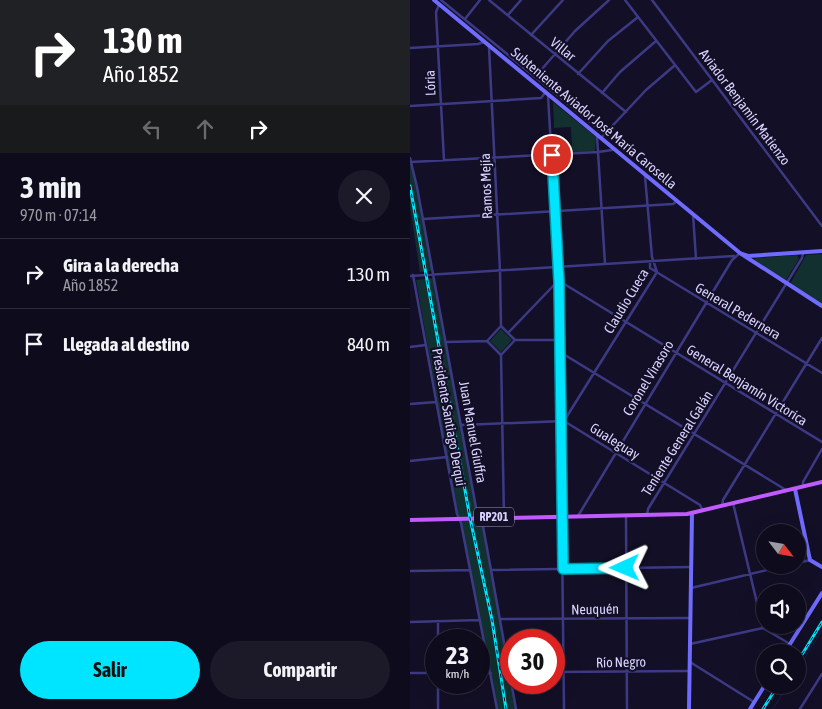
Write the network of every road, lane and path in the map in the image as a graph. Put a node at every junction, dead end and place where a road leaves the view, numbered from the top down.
1 (434, 0) edge
2 (480, 0) edge
3 (489, 0) edge
4 (521, 0) edge
5 (563, 0) edge
6 (609, 0) edge
7 (625, 0) edge
8 (652, 0) edge
9 (440, 2) edge
10 (508, 15) junction
11 (638, 17) junction
12 (464, 19) junction
13 (531, 35) junction
14 (656, 41) junction
15 (484, 42) junction
16 (489, 45) junction
17 (438, 47) junction
18 (410, 48) edge
19 (554, 55) junction
20 (674, 66) junction
21 (578, 74) junction
22 (535, 77) junction
23 (712, 80) junction
24 (547, 93) junction
25 (602, 93) junction
26 (492, 101) junction
27 (440, 104) junction
28 (410, 106) edge
29 (626, 112) junction
30 (597, 134) junction
31 (606, 135) junction
32 (601, 138) junction
33 (613, 148) junction
34 (598, 152) junction
35 (552, 155) junction
36 (495, 157) junction
37 (410, 158) edge
38 (444, 160) junction
39 (411, 162) junction
40 (645, 174) junction
41 (677, 201) junction
42 (648, 205) junction
43 (602, 208) junction
44 (555, 210) junction
45 (497, 214) junction
46 (693, 214) junction
47 (423, 219) junction
48 (822, 226) edge
49 (822, 251) edge
50 (802, 252) junction
51 (740, 253) junction
52 (734, 256) junction
53 (696, 259) junction
54 (652, 262) junction
55 (605, 264) junction
56 (558, 267) junction
57 (500, 271) junction
58 (656, 272) junction
59 (433, 274) junction
60 (411, 275) edge
61 (559, 282) junction
62 (787, 284) junction
63 (706, 303) junction
64 (822, 306) edge
65 (626, 322) junction
66 (501, 326) junction
67 (508, 333) junction
68 (756, 334) junction
69 (822, 338) edge
70 (515, 340) junction
71 (559, 340) junction
72 (487, 341) junction
73 (446, 342) junction
74 (426, 345) junction
75 (410, 347) edge
76 (560, 352) junction
77 (676, 353) junction
78 (501, 355) junction
79 (806, 364) junction
80 (594, 372) junction
81 (822, 373) edge
82 (726, 383) junction
83 (436, 402) junction
84 (645, 403) junction
85 (410, 404) edge
86 (776, 414) junction
87 (561, 415) junction
88 (567, 416) junction
89 (563, 422) junction
90 (502, 424) junction
91 (462, 425) junction
92 (695, 434) junction
93 (822, 442) edge
94 (822, 449) edge
95 (614, 453) junction
96 (447, 457) junction
97 (410, 461) edge
98 (745, 465) junction
99 (822, 482) edge
100 (664, 483) junction
101 (802, 487) junction
102 (795, 489) junction
103 (787, 490) junction
104 (733, 503) junction
105 (722, 506) junction
106 (703, 511) junction
107 (692, 514) junction
108 (647, 515) junction
109 (562, 516) junction
110 (578, 516) junction
111 (626, 516) junction
112 (504, 517) junction
113 (459, 518) junction
114 (479, 518) junction
115 (410, 520) edge
116 (810, 560) junction
117 (806, 561) edge
118 (692, 567) junction
119 (822, 567) edge
120 (625, 568) junction
121 (563, 569) junction
122 (470, 570) junction
123 (491, 570) junction
124 (410, 571) edge
125 (756, 573) edge
126 (750, 574) junction
127 (692, 588) junction
128 (822, 593) edge
129 (756, 599) edge
130 (626, 618) junction
131 (690, 618) junction
132 (564, 619) junction
133 (480, 620) junction
134 (500, 620) junction
135 (410, 622) edge
136 (438, 622) junction
137 (438, 629) edge
138 (502, 629) edge
139 (564, 629) edge
140 (756, 630) edge
141 (773, 634) edge
142 (690, 644) junction
143 (790, 644) joint
144 (690, 662) junction
145 (689, 671) junction
146 (410, 672) edge
147 (425, 672) edge
148 (565, 672) edge
149 (627, 672) junction
150 (491, 673) joint
151 (822, 674) edge
152 (816, 683) junction
153 (822, 685) edge
154 (438, 694) edge
155 (514, 694) edge
156 (564, 694) edge
157 (760, 694) edge
158 (755, 702) junction
159 (438, 709) edge
160 (497, 709) edge
161 (516, 709) edge
162 (564, 709) edge
163 (627, 709) edge
164 (689, 709) edge
165 (750, 709) edge
166 (800, 709) edge

1 - 9 street, Subteniente Aviador José María Carosella
2 - 12 street
3 - 10 street, Villar
4 - 10 street
5 - 13 street
6 - 19 street
7 - 11 street
8 - 23 street, Aviador Benjamín Matienzo
9 - 12 street
9 - 15 street, Subteniente Aviador José María Carosella
9 - 17 street, Lória
10 - 13 street, Villar
11 - 14 street
11 - 21 street
12 - 22 street
13 - 19 street, Villar
14 - 20 street
14 - 25 street
15 - 16 street, Subteniente Aviador José María Carosella
15 - 17 street
16 - 24 street, Subteniente Aviador José María Carosella
16 - 26 street, Ramos Mejía
17 - 18 street
17 - 27 street, Lória
19 - 21 street, Villar
19 - 22 street
20 - 23 street
20 - 29 street
21 - 25 street, Villar
22 - 31 street
23 - 48 street, Aviador Benjamín Matienzo
24 - 26 street
24 - 30 street, Subteniente Aviador José María Carosella
24 - 35 street
25 - 29 street, Villar
26 - 27 street
26 - 36 street, Ramos Mejía
27 - 28 street
27 - 38 street, Lória
29 - 31 street
30 - 32 street, Subteniente Aviador José María Carosella
30 - 34 street
31 - 32 street
32 - 33 street, Subteniente Aviador José María Carosella
33 - 34 street
33 - 40 street, Subteniente Aviador José María Carosella
34 - 35 street
34 - 43 street
35 - 36 street
35 - 44 street
36 - 38 street
36 - 45 street, Ramos Mejía
37 - 39 street, Juan Manuel Giuffra
38 - 39 street
39 - 47 street, Juan Manuel Giuffra
40 - 41 street, Subteniente Aviador José María Carosella
40 - 42 street, Claudio Cueca
41 - 42 street
41 - 46 street, Subteniente Aviador José María Carosella
42 - 43 street
42 - 54 street, Claudio Cueca
43 - 44 street
43 - 55 street
44 - 45 street
44 - 56 street
45 - 47 street
45 - 57 street, Ramos Mejía
46 - 51 street, Subteniente Aviador José María Carosella
46 - 53 street
47 - 59 street, Juan Manuel Giuffra
49 - 50 street
50 - 51 street
50 - 62 street, Teniente General Galán
51 - 52 street
51 - 62 street, Subteniente Aviador José María Carosella
52 - 53 street
52 - 63 street, Coronel Virasoro
53 - 54 street
54 - 55 street
54 - 58 street, Claudio Cueca
54 - 58 street, General Pedernera
55 - 56 street
56 - 57 street
56 - 61 street
57 - 59 street
57 - 66 street, Ramos Mejía
58 - 63 street, General Pedernera
58 - 65 street, Claudio Cueca
59 - 60 street
59 - 73 street, Juan Manuel Giuffra
60 - 74 street, Presidente Santiago Derqui
61 - 65 street, General Benjamín Victorica
61 - 67 street
61 - 71 street
62 - 64 street, Subteniente Aviador José María Carosella
62 - 68 street, Teniente General Galán
63 - 68 street, General Pedernera
63 - 77 street, Coronel Virasoro
65 - 77 street, General Benjamín Victorica
65 - 80 street, Claudio Cueca
66 - 67 street
66 - 72 street
67 - 70 street
68 - 79 street, General Pedernera
68 - 82 street, Teniente General Galán
69 - 79 street
70 - 71 street
70 - 78 street
71 - 76 street
72 - 73 street
72 - 78 street
73 - 91 street, Juan Manuel Giuffra
74 - 75 street
74 - 83 street, Presidente Santiago Derqui
76 - 80 street
76 - 87 street
77 - 82 street, General Benjamín Victorica
77 - 84 street, Coronel Virasoro
78 - 90 street
79 - 81 street, General Pedernera
79 - 86 street
80 - 84 street
80 - 88 street, Claudio Cueca
82 - 86 street, General Benjamín Victorica
82 - 92 street, Teniente General Galán
83 - 85 street
83 - 96 street, Presidente Santiago Derqui
84 - 92 street
84 - 95 street, Coronel Virasoro
86 - 93 street, General Benjamín Victorica
86 - 98 street
87 - 88 street
87 - 89 street
88 - 89 street, Claudio Cueca
89 - 90 street
89 - 95 street, Gualeguay
89 - 109 street
90 - 91 street
90 - 112 street
91 - 114 street, Juan Manuel Giuffra
92 - 98 street
92 - 100 street, Teniente General Galán
94 - 101 street
95 - 100 street, Gualeguay
95 - 110 street, Coronel Virasoro
96 - 97 street
96 - 113 street, Presidente Santiago Derqui
98 - 103 street
98 - 105 street
99 - 101 main road, RP201
100 - 106 street, Gualeguay
100 - 108 street, Teniente General Galán
101 - 102 main road, RP201
102 - 103 main road, RP201
102 - 116 street
103 - 104 main road, RP201
104 - 105 main road, RP201
104 - 126 street
105 - 106 main road, RP201
106 - 107 main road, RP201
107 - 108 main road, RP201
107 - 118 street
108 - 111 main road, RP201
109 - 110 main road, RP201
109 - 112 main road, RP201
109 - 121 street
110 - 111 main road, RP201
111 - 120 street
112 - 114 main road, RP201
113 - 114 main road, RP201
113 - 115 main road, RP201
113 - 122 street, Presidente Santiago Derqui
114 - 123 street, Juan Manuel Giuffra
116 - 117 street
116 - 119 street
118 - 120 street
118 - 127 street
120 - 121 street
120 - 130 street
121 - 123 street
121 - 132 street
122 - 124 street
122 - 133 street, Presidente Santiago Derqui
123 - 134 street, Juan Manuel Giuffra
125 - 126 street
126 - 127 street
126 - 129 street
127 - 131 street
128 - 143 street
130 - 131 street, Neuquén
130 - 132 street, Neuquén
130 - 149 street
131 - 142 street
132 - 134 street, Neuquén
132 - 139 street
133 - 136 street
133 - 150 street, Presidente Santiago Derqui
134 - 138 street, Juan Manuel Giuffra
135 - 136 street
136 - 137 street
140 - 142 street
141 - 143 street
142 - 144 street
144 - 145 street
144 - 158 street
145 - 149 street, Río Negro
145 - 164 street
146 - 147 street
148 - 149 street, Río Negro
149 - 163 street
150 - 160 street, Presidente Santiago Derqui
151 - 152 street
152 - 153 street
152 - 166 street
154 - 159 street
155 - 161 street, Juan Manuel Giuffra
156 - 162 street
157 - 158 street
158 - 165 street

